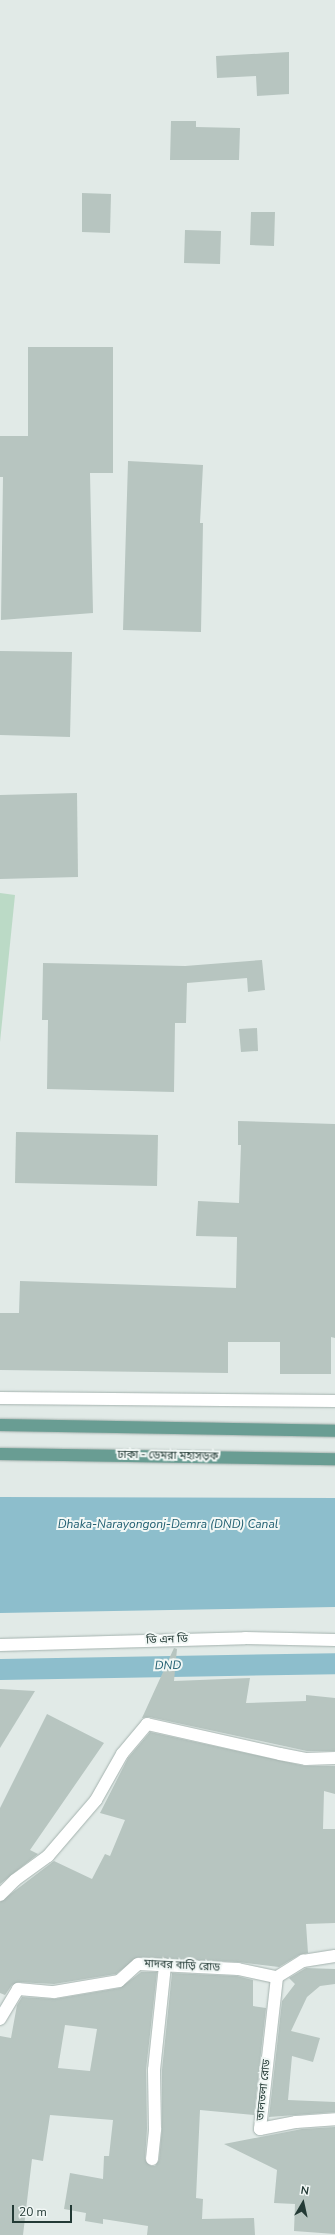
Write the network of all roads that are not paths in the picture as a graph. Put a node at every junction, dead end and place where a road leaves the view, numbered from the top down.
1 (0, 1398) edge
2 (335, 1401) edge
3 (0, 1426) edge
4 (335, 1431) edge
5 (0, 1454) edge
6 (335, 1459) edge
7 (335, 1640) edge
8 (0, 1645) edge
9 (335, 1758) edge
10 (0, 1895) edge
11 (335, 1956) edge
12 (165, 1965) junction
13 (277, 1977) junction
14 (0, 2019) edge
15 (335, 2120) edge
16 (152, 2159) dead end

1 - 2 street
3 - 4 main road
5 - 6 main road, ঢাকা - ডেমরা মহাসড়ক
7 - 8 street, ডি এন ডি
9 - 10 street
11 - 13 street
12 - 13 street, মাদবর বাড়ি রোড
12 - 14 street, মাদবর বাড়ি রোড
12 - 16 street
13 - 15 street, তালতলা রোড

